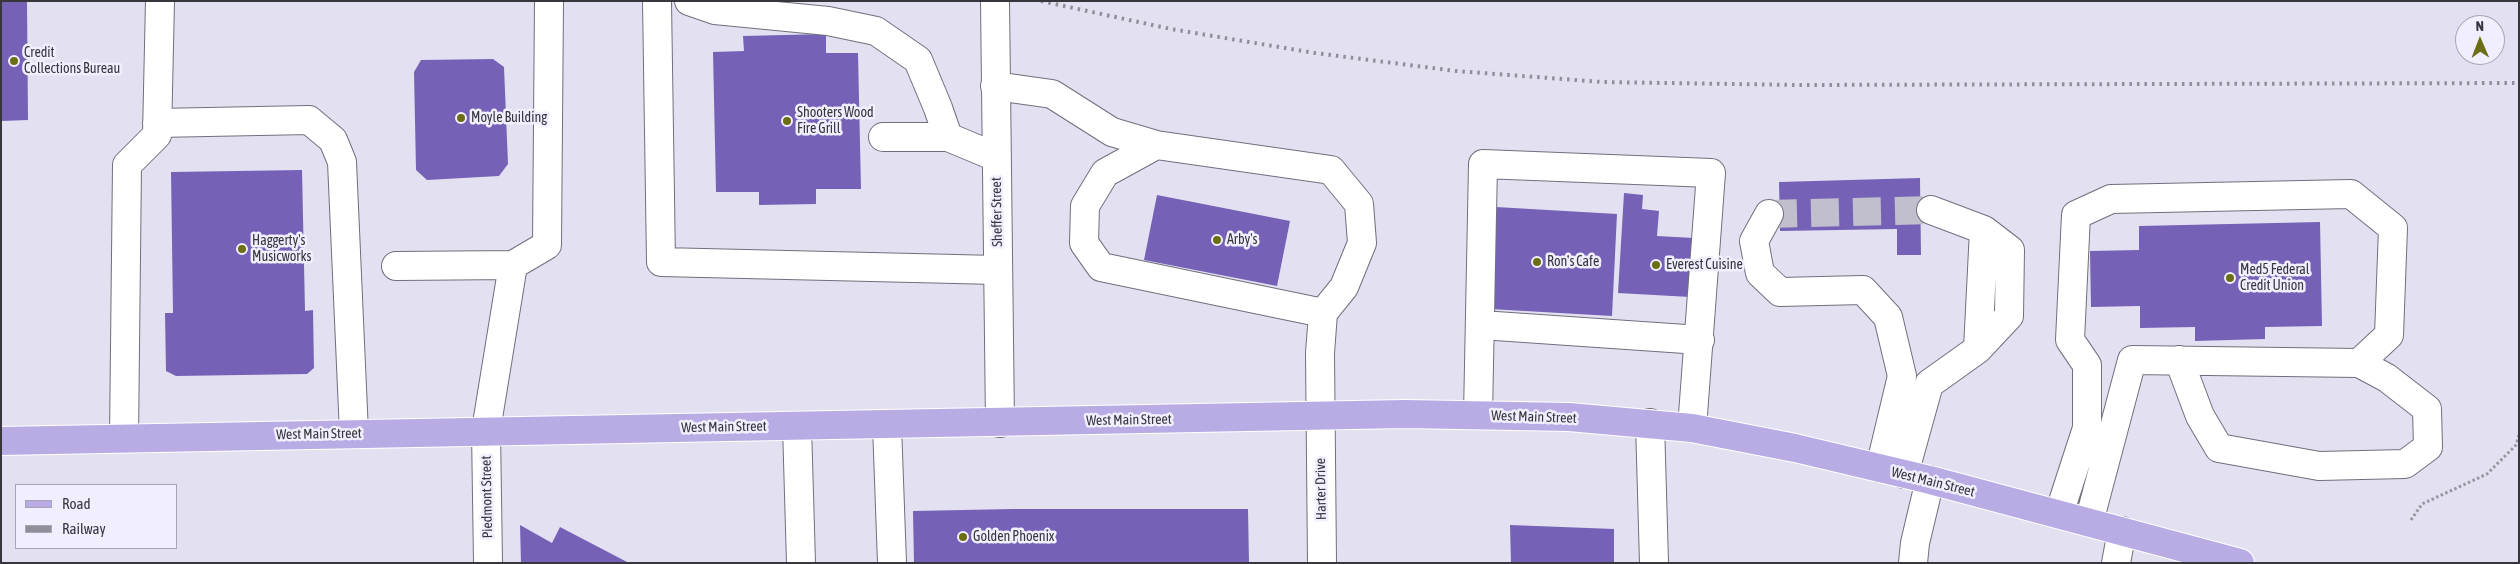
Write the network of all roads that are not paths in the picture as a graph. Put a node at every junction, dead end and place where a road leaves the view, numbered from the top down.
1 (160, 1) edge
2 (549, 1) edge
3 (657, 1) edge
4 (689, 1) edge
5 (995, 1) edge
6 (995, 86) junction
7 (157, 122) junction
8 (883, 137) dead end
9 (948, 137) junction
10 (1156, 145) junction
11 (996, 157) junction
12 (1931, 210) tunnel mouth
13 (1770, 214) dead end
14 (514, 265) junction
15 (396, 266) dead end
16 (997, 270) junction
17 (1323, 313) junction
18 (1481, 325) junction
19 (1700, 340) junction
20 (2180, 360) junction
21 (2359, 363) junction
22 (1478, 415) junction
23 (1320, 416) junction
24 (1000, 423) junction
25 (1650, 423) junction
26 (886, 425) junction
27 (797, 426) junction
28 (1692, 428) junction
29 (486, 430) junction
30 (354, 433) junction
31 (124, 438) junction
32 (1, 441) edge
33 (1892, 471) junction
34 (1930, 480) junction
35 (2059, 514) junction
36 (2089, 522) junction
37 (2122, 531) junction
38 (2233, 562) edge
39 (488, 563) edge
40 (801, 563) edge
41 (892, 563) edge
42 (1322, 563) edge
43 (1654, 563) edge
44 (1913, 563) edge
45 (2116, 563) edge

1 - 7 street
2 - 14 street
3 - 16 street
4 - 9 street
5 - 6 street, Sheffer Street
6 - 10 street
6 - 11 street, Sheffer Street
7 - 30 street
7 - 31 street
8 - 9 street
9 - 11 street
10 - 17 street
10 - 17 street
11 - 16 street, Sheffer Street
12 - 33 street
13 - 33 street
14 - 15 street
14 - 29 street, Piedmont Street
16 - 24 street, Sheffer Street
17 - 23 street, Harter Drive
18 - 19 street
18 - 19 street
18 - 22 street
19 - 28 street
20 - 21 street
20 - 21 street
20 - 36 street
21 - 35 street
22 - 23 main road, West Main Street
22 - 25 main road, West Main Street
23 - 24 main road, West Main Street
23 - 42 street, Harter Drive
24 - 26 main road, West Main Street
25 - 28 main road, West Main Street
25 - 43 street
26 - 27 main road, West Main Street
26 - 41 street
27 - 29 main road, West Main Street
27 - 40 street
28 - 33 main road, West Main Street
29 - 30 main road, West Main Street
29 - 39 street, Piedmont Street
30 - 31 main road, West Main Street
31 - 32 main road, West Main Street
33 - 34 main road, West Main Street
34 - 35 main road, West Main Street
34 - 44 street
35 - 36 main road, West Main Street
36 - 37 main road, West Main Street
37 - 38 main road, West Main Street
37 - 45 street

